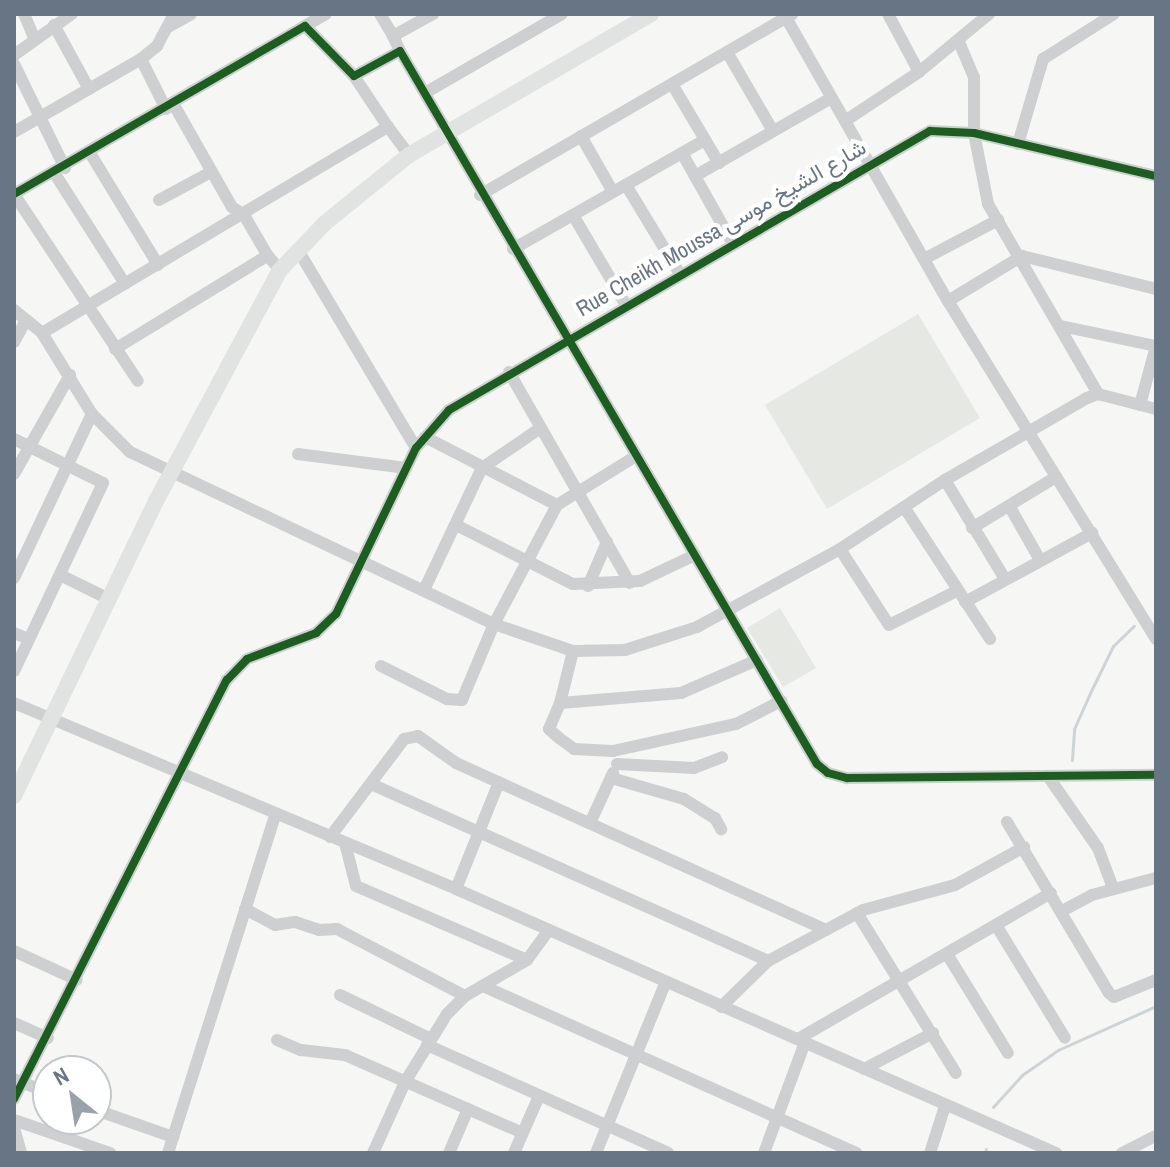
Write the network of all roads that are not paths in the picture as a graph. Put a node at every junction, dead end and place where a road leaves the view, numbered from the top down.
1 (24, 14) edge
2 (72, 14) edge
3 (174, 14) edge
4 (191, 14) edge
5 (326, 14) edge
6 (380, 14) edge
7 (433, 14) edge
8 (562, 14) edge
9 (651, 14) edge
10 (888, 14) edge
11 (989, 14) edge
12 (1114, 14) edge
13 (787, 15) edge
14 (54, 25) junction
15 (305, 26) junction
16 (168, 27) junction
17 (393, 36) junction
18 (34, 38) junction
19 (959, 42) junction
20 (400, 51) junction
21 (727, 52) junction
22 (14, 55) edge
23 (141, 59) junction
24 (14, 64) edge
25 (919, 72) junction
26 (354, 76) junction
27 (672, 84) junction
28 (89, 89) junction
29 (425, 93) junction
30 (831, 98) junction
31 (170, 107) junction
32 (41, 117) junction
33 (845, 121) junction
34 (388, 127) junction
35 (446, 131) junction
36 (773, 131) junction
37 (14, 132) edge
38 (974, 133) junction
39 (581, 136) junction
40 (705, 140) junction
41 (1018, 144) junction
42 (90, 153) junction
43 (682, 153) junction
44 (409, 155) junction
45 (719, 163) junction
46 (870, 163) junction
47 (60, 171) junction
48 (211, 172) junction
49 (695, 176) junction
50 (1156, 176) edge
51 (626, 185) junction
52 (613, 192) junction
53 (14, 194) edge
54 (480, 195) junction
55 (159, 200) dead end
56 (244, 215) junction
57 (573, 215) junction
58 (998, 220) junction
59 (733, 244) junction
60 (513, 249) junction
61 (298, 250) junction
62 (268, 256) junction
63 (1022, 256) junction
64 (924, 259) junction
65 (158, 265) junction
66 (280, 270) junction
67 (680, 274) junction
68 (125, 284) junction
69 (1156, 289) edge
70 (948, 301) junction
71 (626, 305) junction
72 (86, 306) junction
73 (14, 310) edge
74 (26, 320) junction
75 (1061, 326) junction
76 (42, 333) junction
77 (566, 339) junction
78 (14, 342) edge
79 (1156, 346) edge
80 (115, 349) junction
81 (509, 372) junction
82 (70, 375) junction
83 (138, 381) dead end
84 (1098, 394) junction
85 (1140, 405) junction
86 (1156, 409) edge
87 (92, 414) junction
88 (539, 429) junction
89 (1029, 434) junction
90 (425, 437) junction
91 (14, 439) edge
92 (27, 446) junction
93 (416, 448) junction
94 (298, 454) dead end
95 (636, 456) junction
96 (68, 467) junction
97 (406, 468) junction
98 (482, 468) junction
99 (170, 473) junction
100 (14, 474) edge
101 (1056, 477) junction
102 (945, 480) junction
103 (576, 490) junction
104 (557, 505) junction
105 (1011, 509) junction
106 (906, 510) junction
107 (456, 525) junction
108 (972, 528) junction
109 (1092, 533) junction
110 (607, 542) junction
111 (840, 549) junction
112 (695, 555) junction
113 (1040, 560) junction
114 (360, 561) junction
115 (527, 562) junction
116 (62, 576) junction
117 (14, 578) edge
118 (1005, 579) junction
119 (630, 583) junction
120 (588, 586) junction
121 (424, 590) junction
122 (957, 591) junction
123 (107, 598) junction
124 (965, 602) junction
125 (729, 610) junction
126 (494, 624) junction
127 (14, 633) edge
128 (29, 639) junction
129 (990, 639) dead end
130 (1156, 639) edge
131 (573, 651) junction
132 (757, 660) junction
133 (381, 666) dead end
134 (14, 671) edge
135 (781, 701) junction
136 (14, 703) edge
137 (560, 703) junction
138 (50, 718) junction
139 (722, 757) dead end
140 (615, 758) junction
141 (176, 772) junction
142 (1156, 775) edge
143 (611, 778) junction
144 (1050, 779) junction
145 (499, 782) junction
146 (371, 784) junction
147 (14, 796) edge
148 (275, 815) junction
149 (591, 821) junction
150 (1007, 822) dead end
151 (721, 829) dead end
152 (482, 831) junction
153 (330, 837) junction
154 (345, 843) junction
155 (1024, 847) junction
156 (1156, 878) edge
157 (1113, 888) junction
158 (456, 889) junction
159 (1051, 893) junction
160 (245, 909) junction
161 (1062, 911) junction
162 (857, 913) junction
163 (996, 925) junction
164 (826, 930) junction
165 (547, 932) junction
166 (14, 951) edge
167 (947, 954) junction
168 (527, 960) junction
169 (768, 961) junction
170 (77, 980) junction
171 (1156, 980) edge
172 (899, 982) junction
173 (665, 984) junction
174 (483, 986) junction
175 (340, 995) dead end
176 (465, 996) junction
177 (721, 1007) junction
178 (14, 1023) edge
179 (933, 1033) junction
180 (48, 1038) junction
181 (1065, 1038) dead end
182 (277, 1040) dead end
183 (802, 1041) junction
184 (429, 1042) junction
185 (1008, 1053) dead end
186 (636, 1055) junction
187 (864, 1069) junction
188 (956, 1073) dead end
189 (20, 1082) edge
190 (405, 1082) junction
191 (539, 1096) junction
192 (14, 1099) edge
193 (945, 1106) junction
194 (468, 1109) junction
195 (112, 1116) edge
196 (779, 1117) junction
197 (14, 1120) edge
198 (607, 1126) junction
199 (14, 1128) edge
200 (523, 1133) junction
201 (1156, 1136) edge
202 (173, 1137) junction
203 (21, 1153) edge
204 (107, 1153) edge
205 (168, 1153) edge
206 (373, 1153) edge
207 (449, 1153) edge
208 (514, 1153) edge
209 (596, 1153) edge
210 (668, 1153) edge
211 (764, 1153) edge
212 (856, 1153) edge
213 (930, 1153) edge
214 (1056, 1153) edge
215 (1122, 1153) edge

1 - 18 street
2 - 14 street
3 - 16 street
4 - 16 street
5 - 15 street
6 - 17 street
7 - 17 street
8 - 29 street
9 - 35 main road
10 - 25 street
11 - 19 street
12 - 41 street
13 - 21 street
13 - 30 street
14 - 18 street
14 - 28 street
15 - 26 street
15 - 31 street
16 - 23 street
17 - 20 street
18 - 22 street
19 - 25 street
19 - 38 street
20 - 26 street
20 - 29 street
21 - 27 street
21 - 36 street
23 - 28 street
23 - 31 street
24 - 32 street
25 - 33 street
26 - 34 street
27 - 39 street
27 - 40 street
28 - 32 street
29 - 35 street
30 - 33 street
30 - 36 street
31 - 42 street
31 - 48 street
32 - 37 street
32 - 47 street
33 - 46 street
34 - 44 street
34 - 56 street
35 - 44 main road
35 - 54 street
36 - 45 street
38 - 41 street, Rue Cheikh Moussa شارع الشيخ موسى
38 - 46 street, Rue Cheikh Moussa شارع الشيخ موسى
38 - 58 street
39 - 52 street
39 - 54 street
40 - 43 street
40 - 45 street
41 - 50 street, Rue Cheikh Moussa شارع الشيخ موسى
42 - 47 street
42 - 65 street
43 - 49 street
43 - 51 street
44 - 61 main road
45 - 49 street
46 - 59 street, Rue Cheikh Moussa شارع الشيخ موسى
46 - 64 street
47 - 53 street
47 - 68 street
48 - 55 street
48 - 56 street
49 - 59 street
51 - 52 street
51 - 67 street
52 - 57 street
53 - 72 street
54 - 60 street
56 - 62 street
56 - 65 street
57 - 60 street
57 - 71 street
58 - 63 street
58 - 64 street
59 - 67 street, Rue Cheikh Moussa شارع الشيخ موسى
60 - 77 street
61 - 66 main road
61 - 93 street
62 - 66 street
62 - 80 street
63 - 69 street
63 - 70 street
63 - 75 street
64 - 70 street
65 - 68 street
66 - 99 main road
67 - 71 street, Rue Cheikh Moussa شارع الشيخ موسى
68 - 72 street
70 - 89 street
71 - 77 street, Rue Cheikh Moussa شارع الشيخ موسى
72 - 76 street
72 - 80 street
73 - 74 street
74 - 76 street
74 - 78 street
75 - 79 street
75 - 84 street
76 - 82 street
77 - 81 street, Rue Cheikh Moussa شارع الشيخ موسى
77 - 95 street
79 - 85 street
80 - 83 street
81 - 88 street
81 - 90 street, Rue Cheikh Moussa شارع الشيخ موسى
82 - 87 street
82 - 92 street
84 - 85 street
84 - 89 street
85 - 86 street
87 - 96 street
87 - 99 street
88 - 98 street
88 - 103 street
89 - 101 street
89 - 102 street
90 - 93 street, Rue Cheikh Moussa شارع الشيخ موسى
90 - 98 street
91 - 92 street
92 - 96 street
92 - 100 street
93 - 97 street, Rue Cheikh Moussa شارع الشيخ موسى
94 - 97 street
95 - 103 street
95 - 112 street
96 - 116 street
96 - 117 street
97 - 114 street, Rue Cheikh Moussa شارع الشيخ موسى
98 - 104 street
98 - 107 street
99 - 114 street
99 - 123 main road
101 - 105 street
101 - 109 street
102 - 106 street
102 - 108 street
103 - 104 street
103 - 110 street
104 - 115 street
105 - 108 street
105 - 113 street
106 - 111 street
106 - 122 street
107 - 115 street
107 - 121 street
108 - 118 street
109 - 113 street
109 - 130 street
110 - 119 street
110 - 120 street
111 - 122 street
111 - 125 street
112 - 119 street
112 - 125 street
113 - 118 street
114 - 121 street
114 - 141 street, Rue Cheikh Moussa شارع الشيخ موسى
115 - 120 street
115 - 126 street
116 - 123 street
116 - 128 street
118 - 124 street
119 - 120 street
121 - 126 street
122 - 124 street
123 - 138 main road
124 - 129 street
125 - 131 street
125 - 132 street
126 - 131 street
126 - 133 street
127 - 128 street
128 - 134 street
131 - 137 street
132 - 135 street
132 - 137 street
135 - 140 street
135 - 144 street
136 - 138 street
137 - 140 street
138 - 141 street
138 - 147 main road
139 - 140 street
140 - 143 street
141 - 148 street
141 - 170 street, Rue Cheikh Moussa شارع الشيخ موسى
142 - 144 street
143 - 149 street
143 - 151 street
144 - 157 street
145 - 146 street
145 - 149 street
145 - 152 street
146 - 152 street
146 - 153 street
148 - 153 street
148 - 160 street
149 - 164 street
150 - 155 street
152 - 158 street
152 - 169 street
153 - 154 street
154 - 158 street
154 - 168 street
155 - 159 street
155 - 162 street
156 - 157 street
157 - 161 street
158 - 165 street
159 - 161 street
159 - 163 street
160 - 176 street
160 - 202 street
161 - 171 street
162 - 164 street
162 - 172 street
163 - 167 street
163 - 181 street
164 - 169 street
165 - 168 street
165 - 173 street
166 - 170 street
167 - 172 street
167 - 185 street
168 - 174 street
169 - 177 street
170 - 180 street, Rue Cheikh Moussa شارع الشيخ موسى
172 - 179 street
172 - 183 street
173 - 177 street
173 - 186 street
174 - 176 street
174 - 186 street
175 - 184 street
176 - 184 street
177 - 183 street
178 - 180 street
179 - 187 street
179 - 188 street
180 - 189 street, Rue Cheikh Moussa شارع الشيخ موسى
182 - 190 street
183 - 187 street
183 - 196 street
184 - 190 street
184 - 191 street
186 - 196 street
186 - 198 street
187 - 193 street
189 - 192 street, Rue Cheikh Moussa شارع الشيخ موسى
190 - 194 street
190 - 206 street
191 - 198 street
191 - 200 street
193 - 213 street
193 - 214 street
194 - 200 street
194 - 207 street
195 - 202 street
196 - 211 street
196 - 212 street
197 - 204 street
198 - 209 street
198 - 210 street
199 - 203 street
200 - 208 street
201 - 215 street
202 - 205 street

